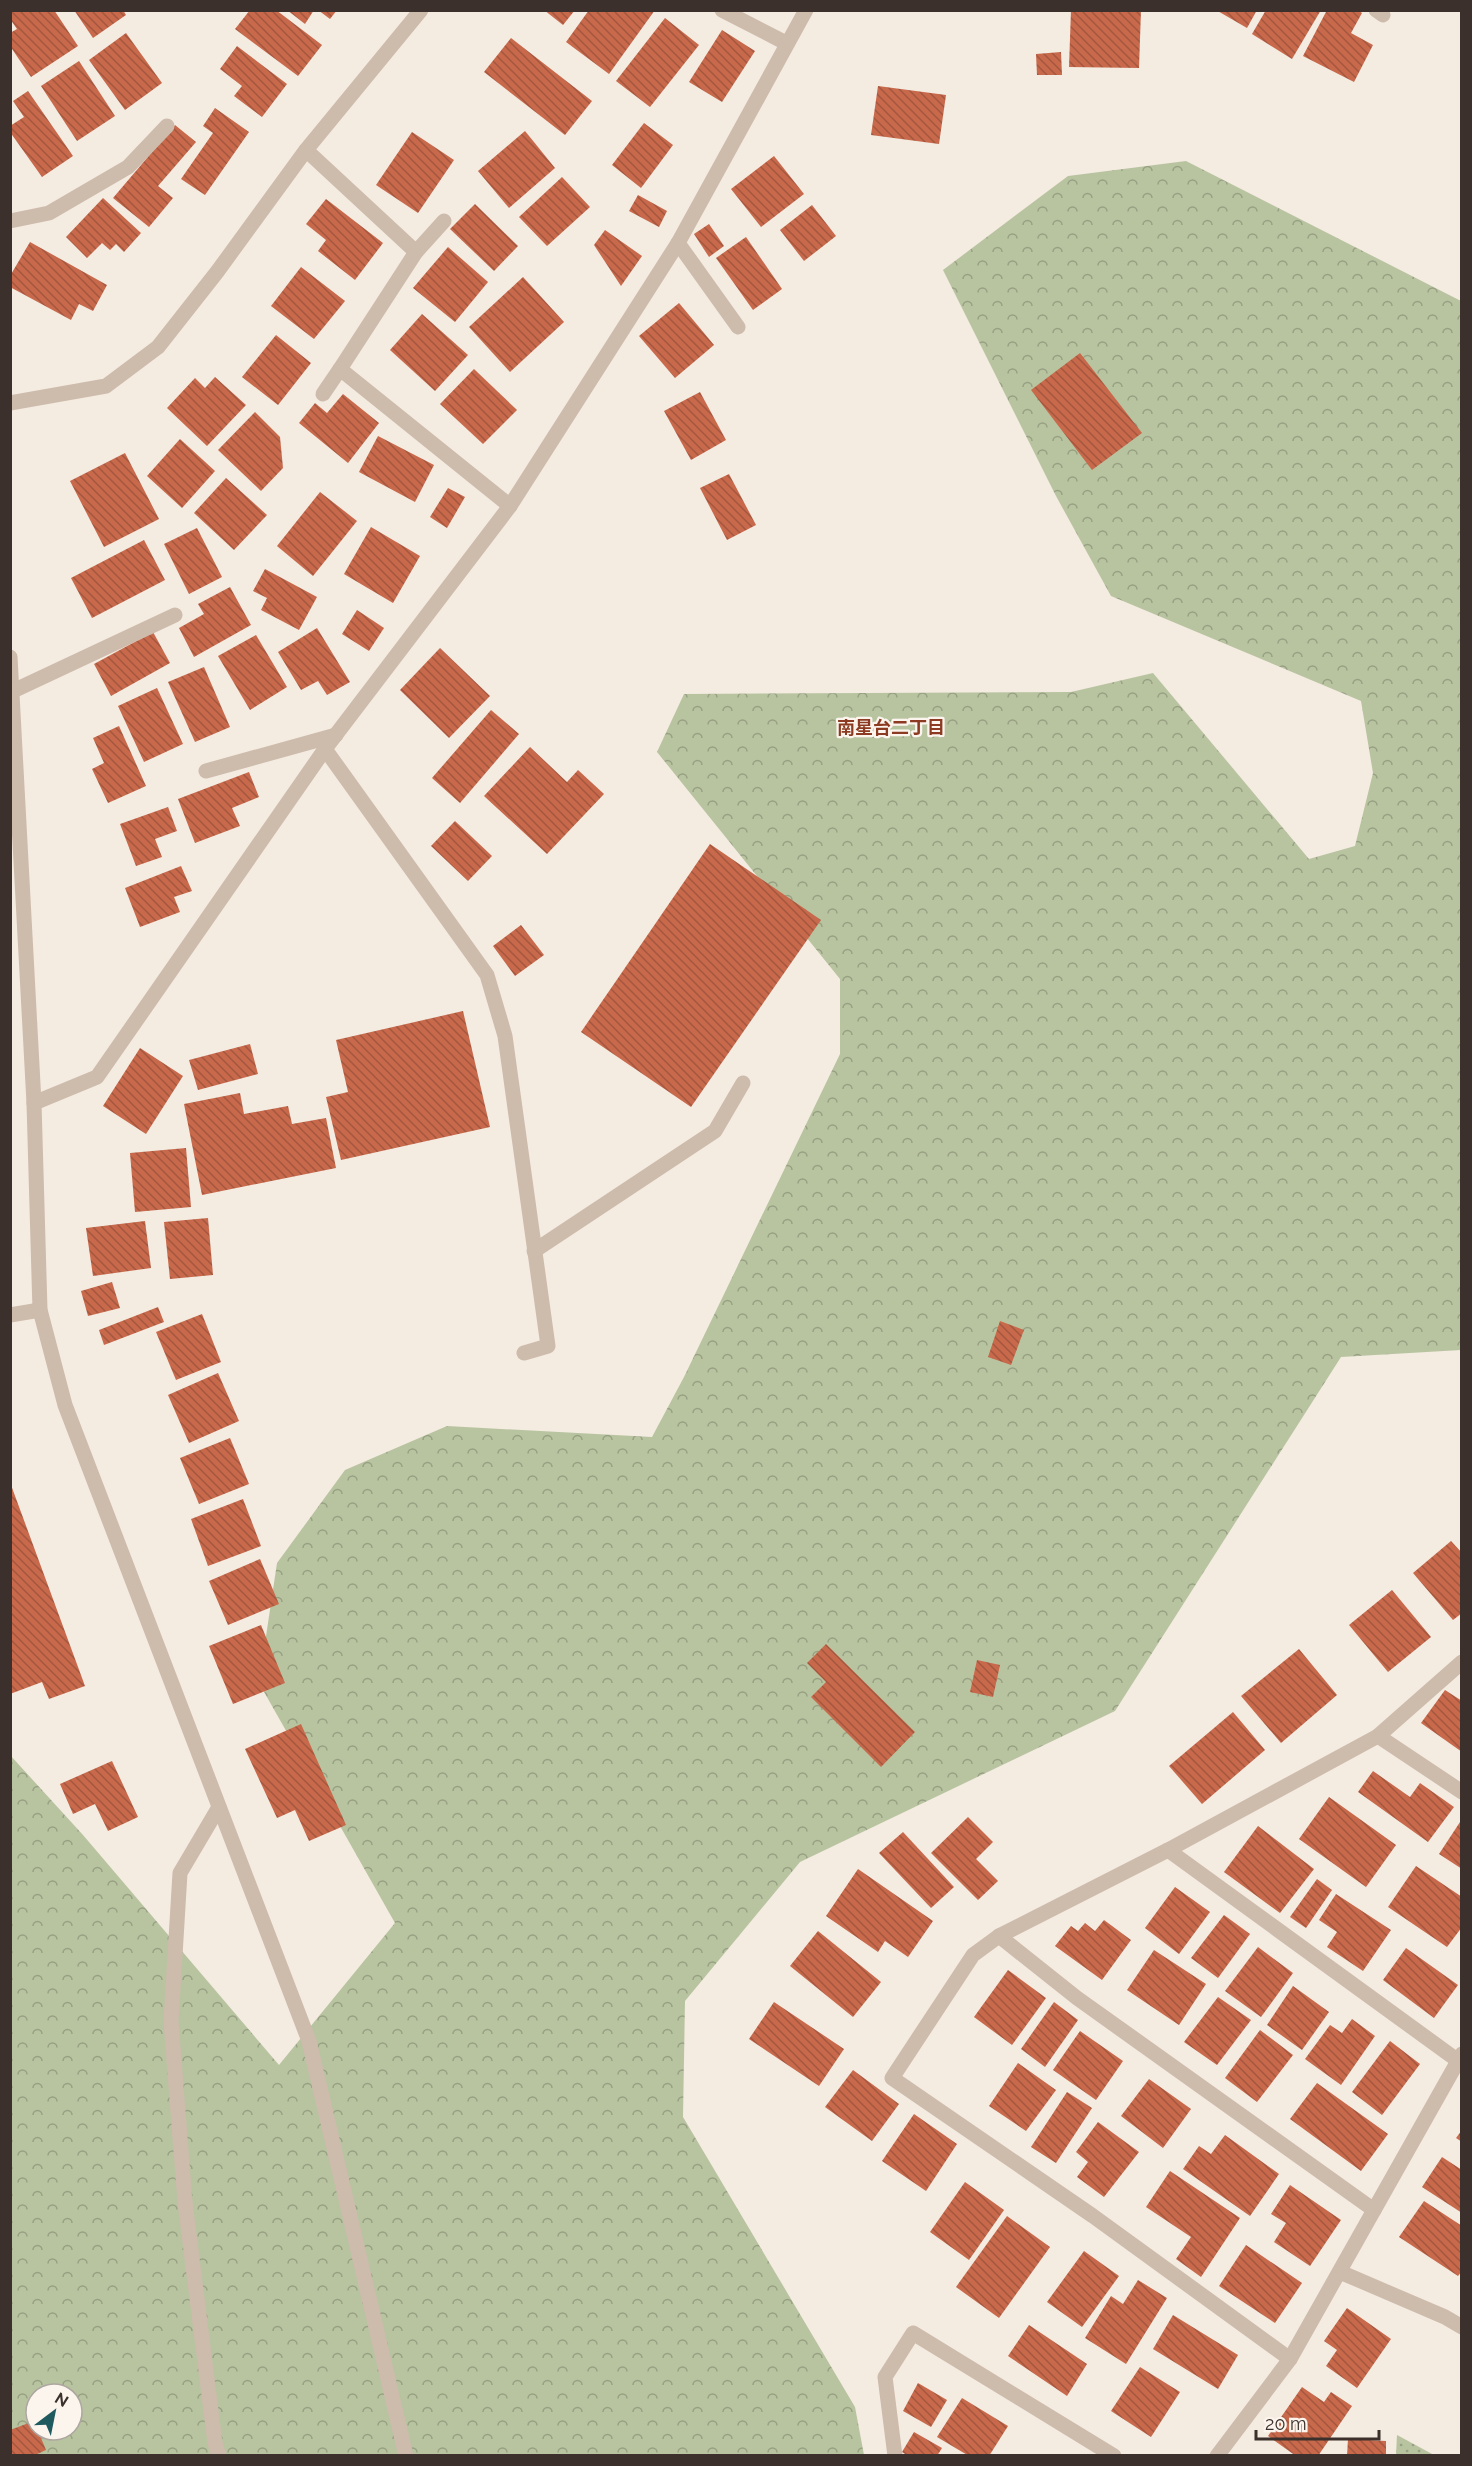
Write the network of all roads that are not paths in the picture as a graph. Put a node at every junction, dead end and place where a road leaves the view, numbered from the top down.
1 (421, 10) edge
2 (722, 10) edge
3 (806, 10) edge
4 (786, 44) junction
5 (167, 126) dead end
6 (306, 150) junction
7 (10, 221) edge
8 (444, 221) dead end
9 (678, 243) junction
10 (416, 252) junction
11 (738, 327) dead end
12 (340, 369) junction
13 (323, 394) dead end
14 (10, 403) edge
15 (510, 506) junction
16 (175, 615) dead end
17 (10, 657) edge
18 (13, 691) junction
19 (336, 735) junction
20 (325, 749) junction
21 (206, 771) dead end
22 (743, 1083) dead end
23 (34, 1103) junction
24 (534, 1251) junction
25 (40, 1310) junction
26 (10, 1315) edge
27 (524, 1353) dead end
28 (1461, 1662) edge
29 (1378, 1736) junction
30 (1461, 1792) edge
31 (219, 1807) junction
32 (1168, 1850) junction
33 (999, 1936) junction
34 (1459, 2057) edge
35 (1374, 2210) junction
36 (1340, 2272) junction
37 (1461, 2327) edge
38 (1290, 2359) junction
39 (219, 2456) edge
40 (406, 2456) edge
41 (895, 2456) edge
42 (1114, 2456) edge
43 (1218, 2456) edge

1 - 6 street
2 - 4 street
3 - 4 street
4 - 9 street
5 - 7 street
6 - 10 street
6 - 14 street
8 - 10 street
9 - 11 street
9 - 15 street
10 - 12 street
12 - 13 street
12 - 15 street
15 - 19 street
16 - 18 street
17 - 18 street
18 - 23 street
19 - 20 street
19 - 21 street
20 - 23 street
20 - 24 street
22 - 24 street
23 - 25 street
24 - 27 street
25 - 26 street
25 - 31 street
28 - 29 street
29 - 30 street
29 - 32 street
31 - 39 street
31 - 40 street
32 - 33 street
32 - 34 street
33 - 35 street
33 - 38 street
34 - 35 street
35 - 36 street
36 - 37 street
36 - 38 street
38 - 43 street
41 - 42 street

